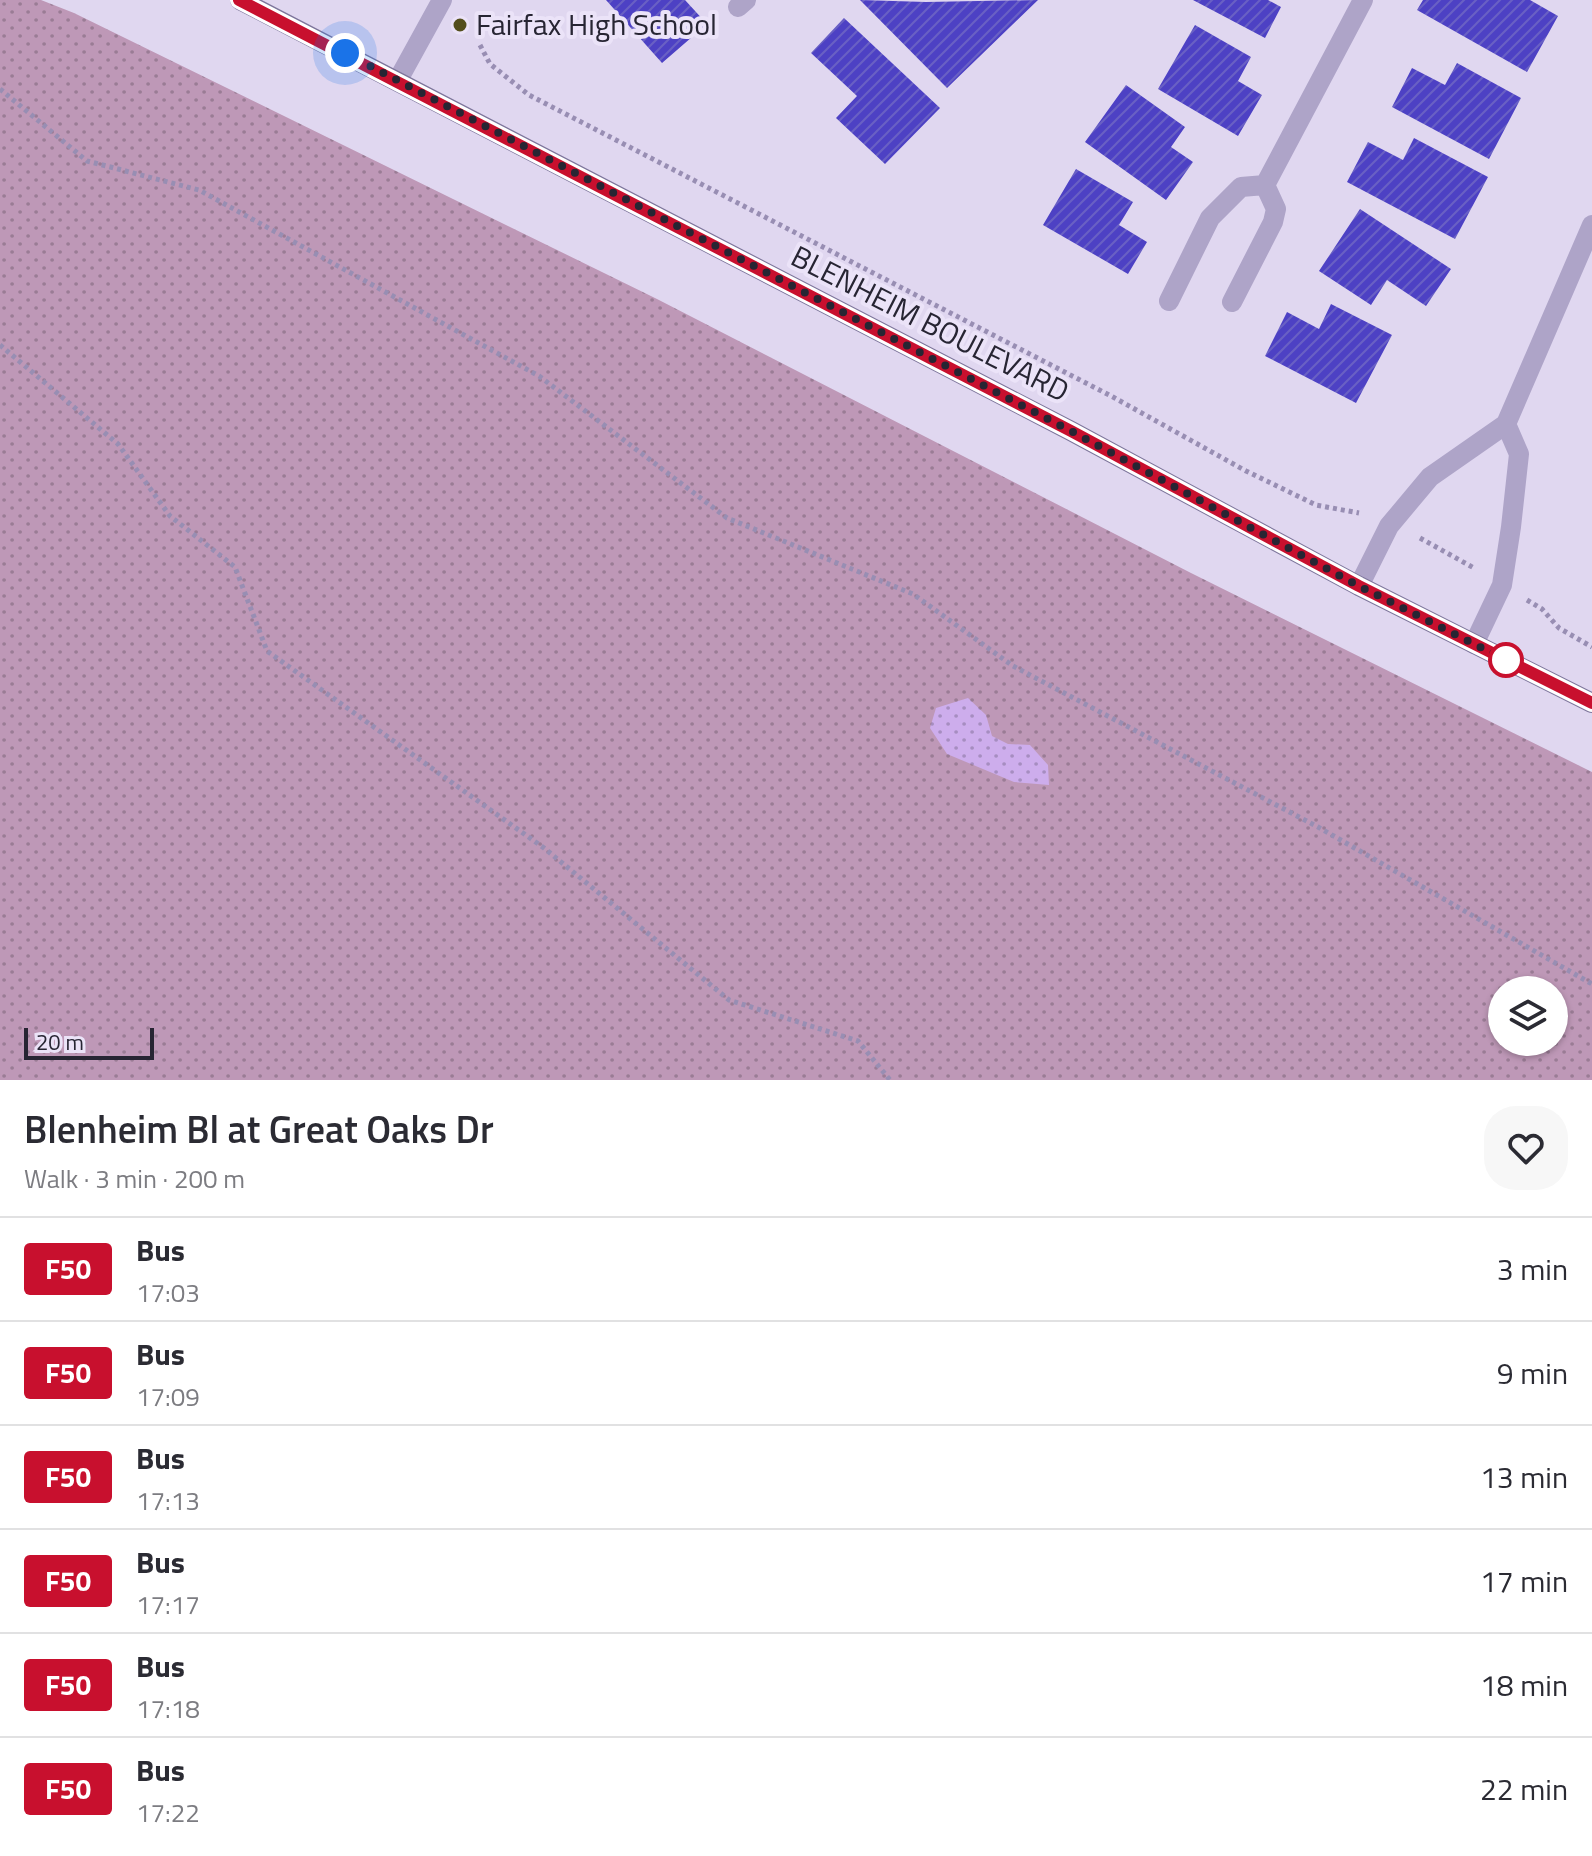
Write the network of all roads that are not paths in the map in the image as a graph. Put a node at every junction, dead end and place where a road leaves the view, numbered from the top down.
1 (240, 0) edge
2 (442, 0) edge
3 (1363, 0) edge
4 (398, 80) junction
5 (1265, 185) junction
6 (1592, 225) edge
7 (1169, 301) dead end
8 (1232, 302) dead end
9 (1506, 424) junction
10 (1359, 586) junction
11 (1474, 644) junction
12 (1592, 703) edge

1 - 4 main road, BLENHEIM BOULEVARD
2 - 4 street
3 - 5 street
4 - 10 main road, BLENHEIM BOULEVARD
5 - 7 street
5 - 8 street
6 - 9 street
9 - 10 street
9 - 11 street
10 - 11 main road, BLENHEIM BOULEVARD
11 - 12 main road, BLENHEIM BOULEVARD

